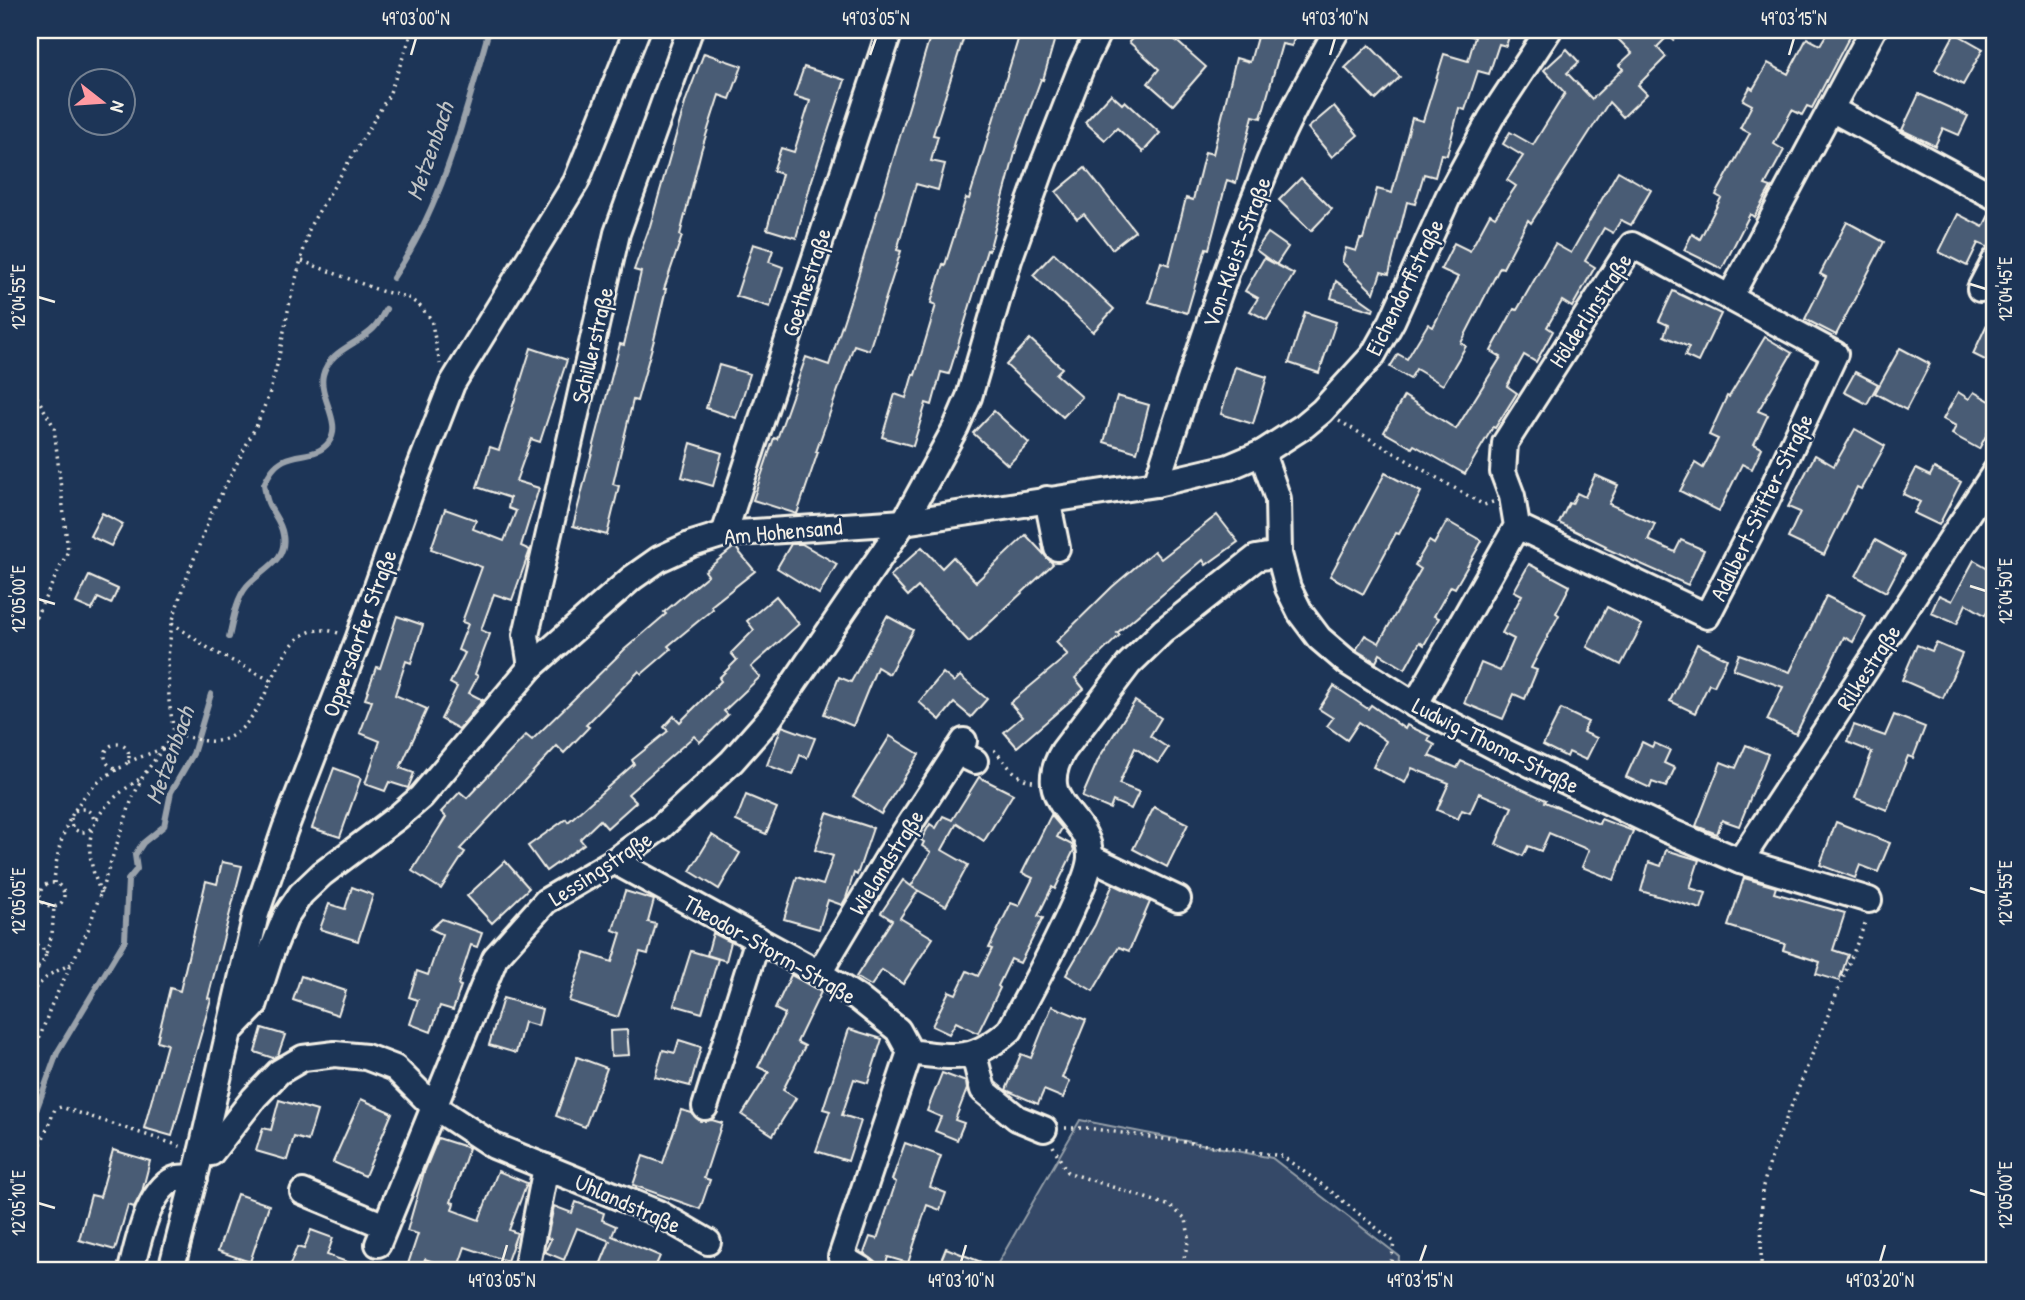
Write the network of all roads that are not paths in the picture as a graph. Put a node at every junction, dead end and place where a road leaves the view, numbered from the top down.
1 (637, 30) edge
2 (690, 30) edge
3 (890, 30) edge
4 (1099, 30) edge
5 (1337, 30) edge
6 (1549, 30) edge
7 (1873, 30) edge
8 (1831, 108) junction
9 (1995, 197) edge
10 (1995, 260) edge
11 (1980, 289) dead end
12 (1730, 297) junction
13 (1262, 453) junction
14 (1995, 472) edge
15 (1156, 484) junction
16 (1047, 499) junction
17 (904, 522) junction
18 (1517, 526) junction
19 (724, 534) junction
20 (1057, 548) dead end
21 (1279, 554) junction
22 (531, 667) junction
23 (1415, 705) junction
24 (965, 751) dead end
25 (1090, 857) junction
26 (614, 861) junction
27 (1740, 861) junction
28 (1178, 899) dead end
29 (1869, 900) road end
30 (758, 939) junction
31 (819, 973) junction
32 (229, 1032) junction
33 (910, 1052) junction
34 (974, 1055) junction
35 (433, 1106) junction
36 (705, 1107) dead end
37 (1044, 1129) road end
38 (201, 1153) junction
39 (546, 1167) junction
40 (195, 1178) junction
41 (303, 1192) dead end
42 (708, 1241) dead end
43 (131, 1270) edge
44 (171, 1270) edge
45 (526, 1270) edge
46 (863, 1270) edge

1 - 32 street, Oppersdorfer Straße
2 - 22 street, Schillerstraße
3 - 19 street, Goethestraße
4 - 17 street
5 - 15 street, Von-Kleist-Straße
6 - 13 street, Eichendorffstraße
7 - 8 street
8 - 9 street
8 - 12 street
10 - 11 street
12 - 18 street, Hölderlinstraße
12 - 18 street, Adalbert-Stifter-Straße
13 - 15 street, Eichendorffstraße
13 - 21 street, Ludwig-Thoma-Straße
14 - 27 street, Rilkestraße
15 - 16 street, Eichendorffstraße
16 - 17 street, Eichendorffstraße
16 - 20 street
17 - 19 street, Am Hohensand
17 - 26 street, Lessingstraße
18 - 23 street
19 - 22 street, Am Hohensand
21 - 23 street, Ludwig-Thoma-Straße
21 - 25 street
22 - 32 street, Am Hohensand
23 - 27 street, Ludwig-Thoma-Straße
24 - 31 street, Wielandstraße
25 - 28 street
25 - 34 street
26 - 30 street, Theodor-Storm-Straße
26 - 35 street, Lessingstraße
27 - 29 street, Ludwig-Thoma-Straße
30 - 31 street, Theodor-Storm-Straße
30 - 36 street
31 - 33 street, Theodor-Storm-Straße
32 - 38 street, Oppersdorfer Straße
33 - 34 street
33 - 46 street
34 - 37 street
35 - 38 street
35 - 39 street, Uhlandstraße
35 - 41 street, Lessingstraße
38 - 40 street, Oppersdorfer Straße
39 - 42 street, Uhlandstraße
39 - 45 street, Uhlandstraße
40 - 43 street
40 - 44 street, Oppersdorfer Straße

